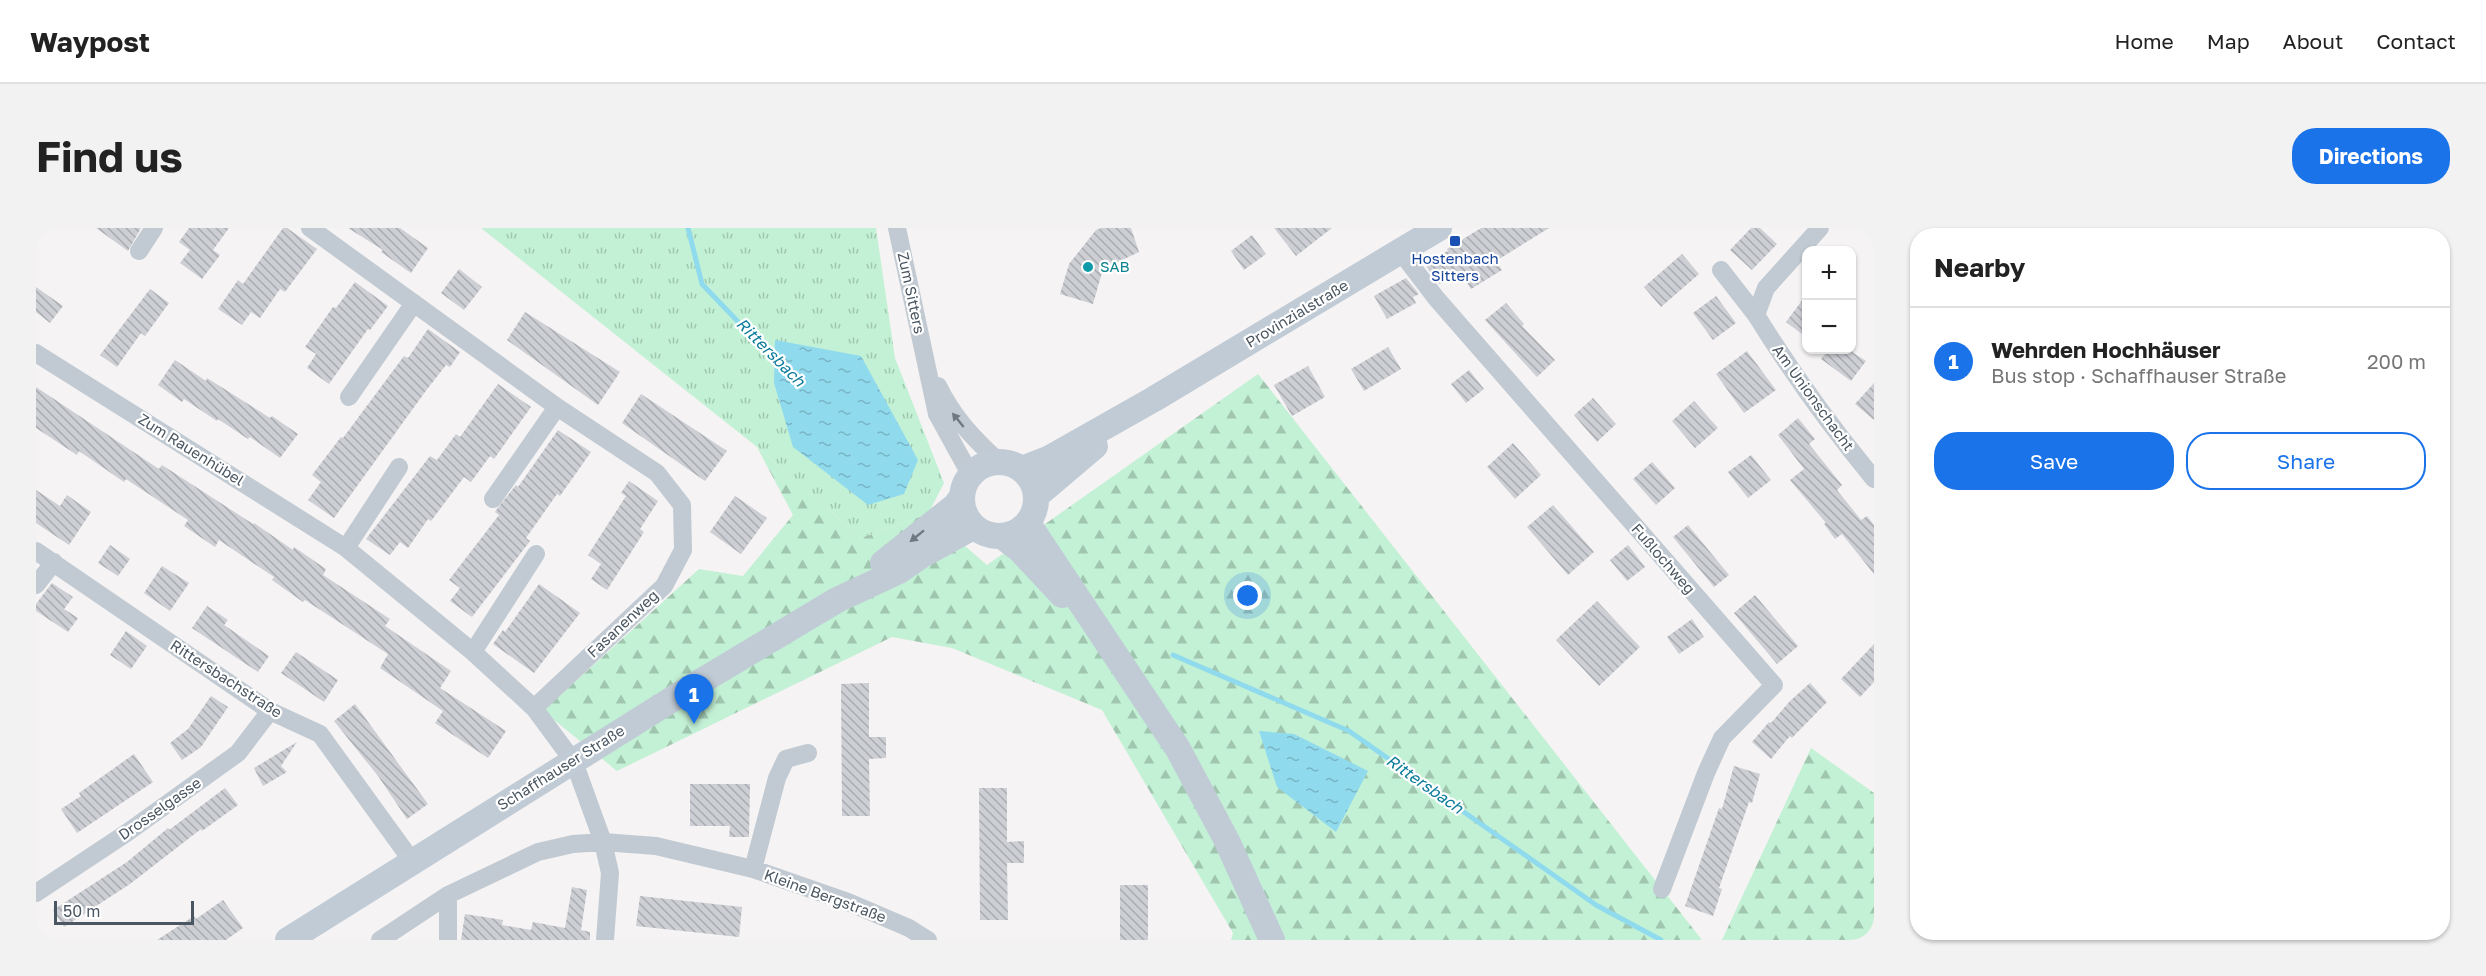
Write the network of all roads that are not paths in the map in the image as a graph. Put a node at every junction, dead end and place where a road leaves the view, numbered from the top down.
1 (154, 228) edge
2 (310, 228) edge
3 (897, 228) edge
4 (1439, 228) edge
5 (1820, 228) edge
6 (139, 251) dead end
7 (1401, 252) junction
8 (1721, 270) dead end
9 (414, 303) junction
10 (1756, 315) junction
11 (36, 353) edge
12 (925, 357) junction
13 (349, 397) dead end
14 (1154, 399) junction
15 (557, 407) junction
16 (1010, 465) junction
17 (399, 467) dead end
18 (1874, 479) edge
19 (966, 486) junction
20 (493, 499) dead end
21 (1033, 508) junction
22 (973, 527) junction
23 (1003, 537) junction
24 (346, 548) junction
25 (36, 551) edge
26 (536, 554) dead end
27 (54, 562) junction
28 (36, 585) edge
29 (837, 600) junction
30 (1110, 645) junction
31 (473, 652) junction
32 (534, 708) junction
33 (270, 711) junction
34 (808, 753) dead end
35 (574, 762) junction
36 (603, 842) junction
37 (412, 861) junction
38 (753, 869) junction
39 (1662, 889) dead end
40 (36, 893) edge
41 (448, 895) junction
42 (288, 940) edge
43 (380, 940) edge
44 (448, 940) edge
45 (605, 940) edge
46 (928, 940) edge
47 (1272, 940) edge

1 - 6 street
2 - 9 street, Fasanenweg
3 - 12 street, Zum Sitters
4 - 7 street, Provinzialstraße
5 - 10 street
7 - 14 street, Provinzialstraße
7 - 39 street, Fußlochweg
8 - 10 street, Am Unionschacht
9 - 13 street
9 - 15 street, Fasanenweg
10 - 18 street, Am Unionschacht
11 - 24 street, Zum Rauenhübel
16 -> 12 street, Zum Sitters
12 - 19 street, Zum Sitters
14 - 16 street, Provinzialstraße
14 - 21 street, Provinzialstraße
15 - 20 street
15 - 32 street, Fasanenweg
16 - 19 street
16 - 21 street
17 - 24 street
19 - 22 street
19 -> 29 street, Schaffhauser Straße
21 - 23 street
21 - 30 street
22 - 23 street
22 - 29 street, Schaffhauser Straße
23 - 30 street
24 - 31 street, Zum Rauenhübel
25 - 27 street, Rittersbachstraße
26 - 31 street
27 - 28 street
27 - 33 street, Rittersbachstraße
29 - 35 street, Schaffhauser Straße
30 - 47 street
31 - 32 street, Zum Rauenhübel
32 - 35 street, Zum Rauenhübel
33 - 37 street, Rittersbachstraße
33 - 40 street, Drosselgasse
34 - 38 street, Kleine Bergstraße
35 - 36 street, Zum Rauenhübel
35 - 37 street, Schaffhauser Straße
36 - 38 street, Kleine Bergstraße
36 - 41 street, Kleine Bergstraße
36 - 45 street, Zum Rauenhübel
37 - 42 street, Schaffhauser Straße
38 - 46 street, Kleine Bergstraße
41 - 43 street
41 - 44 street

